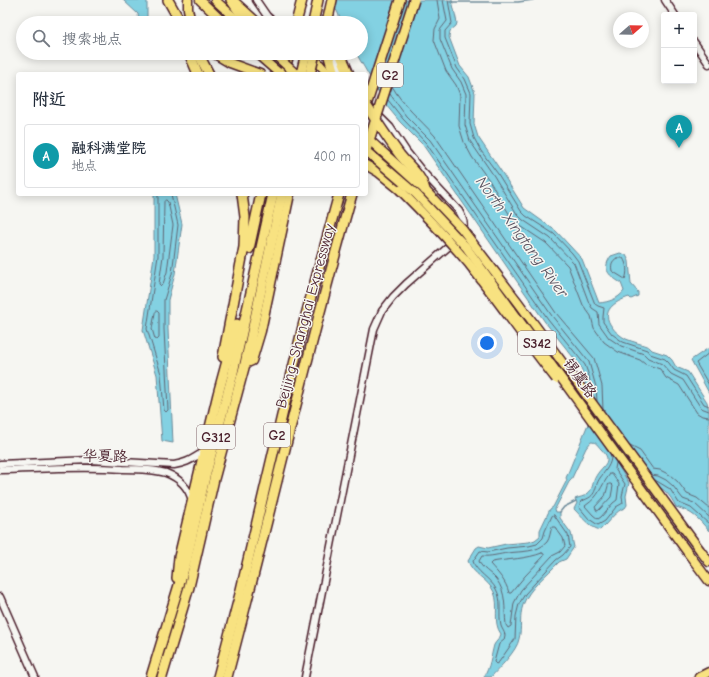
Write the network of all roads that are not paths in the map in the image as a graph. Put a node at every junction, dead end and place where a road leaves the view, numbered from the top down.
1 (164, 0) edge
2 (168, 0) edge
3 (188, 0) edge
4 (200, 0) edge
5 (215, 0) edge
6 (232, 0) edge
7 (256, 0) edge
8 (302, 0) edge
9 (318, 0) edge
10 (327, 0) edge
11 (334, 0) edge
12 (400, 0) edge
13 (414, 0) edge
14 (664, 0) edge
15 (668, 0) edge
16 (674, 12) edge
17 (675, 12) edge
18 (172, 16) edge
19 (178, 16) edge
20 (190, 16) edge
21 (217, 16) edge
22 (232, 16) edge
23 (242, 16) edge
24 (250, 16) edge
25 (267, 16) edge
26 (298, 16) edge
27 (315, 16) edge
28 (324, 16) edge
29 (329, 16) edge
30 (334, 16) edge
31 (697, 42) edge
32 (697, 46) edge
33 (709, 59) edge
34 (191, 60) edge
35 (202, 60) edge
36 (225, 60) edge
37 (264, 60) edge
38 (281, 60) edge
39 (287, 60) edge
40 (304, 60) edge
41 (313, 60) edge
42 (316, 60) edge
43 (330, 60) edge
44 (336, 60) edge
45 (343, 60) edge
46 (709, 64) edge
47 (197, 72) edge
48 (208, 72) edge
49 (255, 72) edge
50 (278, 72) edge
51 (284, 72) edge
52 (294, 72) edge
53 (301, 72) edge
54 (310, 72) edge
55 (326, 72) edge
56 (333, 72) edge
57 (341, 72) edge
58 (348, 72) edge
59 (368, 99) edge
60 (368, 108) edge
61 (368, 111) edge
62 (368, 139) edge
63 (368, 144) edge
64 (368, 152) edge
65 (368, 166) edge
66 (425, 190) junction
67 (242, 196) edge
68 (261, 196) edge
69 (273, 196) edge
70 (289, 196) edge
71 (338, 196) edge
72 (351, 196) edge
73 (234, 303) junction
74 (246, 312) junction
75 (218, 394) junction
76 (599, 430) junction
77 (204, 452) junction
78 (0, 464) edge
79 (0, 470) edge
80 (192, 505) junction
81 (709, 562) edge
82 (709, 581) edge
83 (0, 597) edge
84 (174, 602) junction
85 (709, 672) edge
86 (35, 677) edge
87 (151, 677) edge
88 (162, 677) edge
89 (218, 677) edge
90 (227, 677) edge
91 (305, 677) edge
92 (699, 677) edge

1 - 18 highway
2 - 19 highway
3 - 20 main road
4 - 21 main road
5 - 22 main road
6 - 23 highway
6 - 24 main road
7 - 25 street
8 - 26 highway
9 - 27 highway
10 - 28 highway
11 - 29 highway
11 - 30 highway
12 - 59 highway, G2
13 - 63 highway, G2, bridge
14 - 16 street
15 - 17 street
31 - 33 street
32 - 46 street
34 - 47 highway
35 - 48 highway
36 - 49 main road
37 - 50 main road
38 - 52 main road, bridge
39 - 51 highway
40 - 53 highway, bridge
41 - 54 highway, bridge
42 - 55 main road
43 - 56 highway
44 - 57 street
45 - 58 highway
60 - 66 highway, bridge
61 - 91 street
62 - 66 main road, 锡虞路, bridge
64 - 76 main road, 锡虞路 / S342, bridge
65 - 76 main road, bridge
66 - 81 main road, 锡虞路 / S342, bridge
67 - 73 highway
68 - 73 highway
69 - 74 highway, G312
70 - 88 highway, G312
71 - 89 highway, Beijing–Shanghai Expressway / G2
72 - 90 highway, Beijing–Shanghai Expressway / G2
73 - 75 highway
74 - 75 highway
74 - 84 highway, G312
75 - 77 highway
76 - 82 main road, 锡虞路 / S342, bridge
77 - 78 street, 华夏路
77 - 80 highway
79 - 80 street, 华夏路
80 - 84 highway
83 - 86 street
84 - 87 highway, G312
85 - 92 main road

